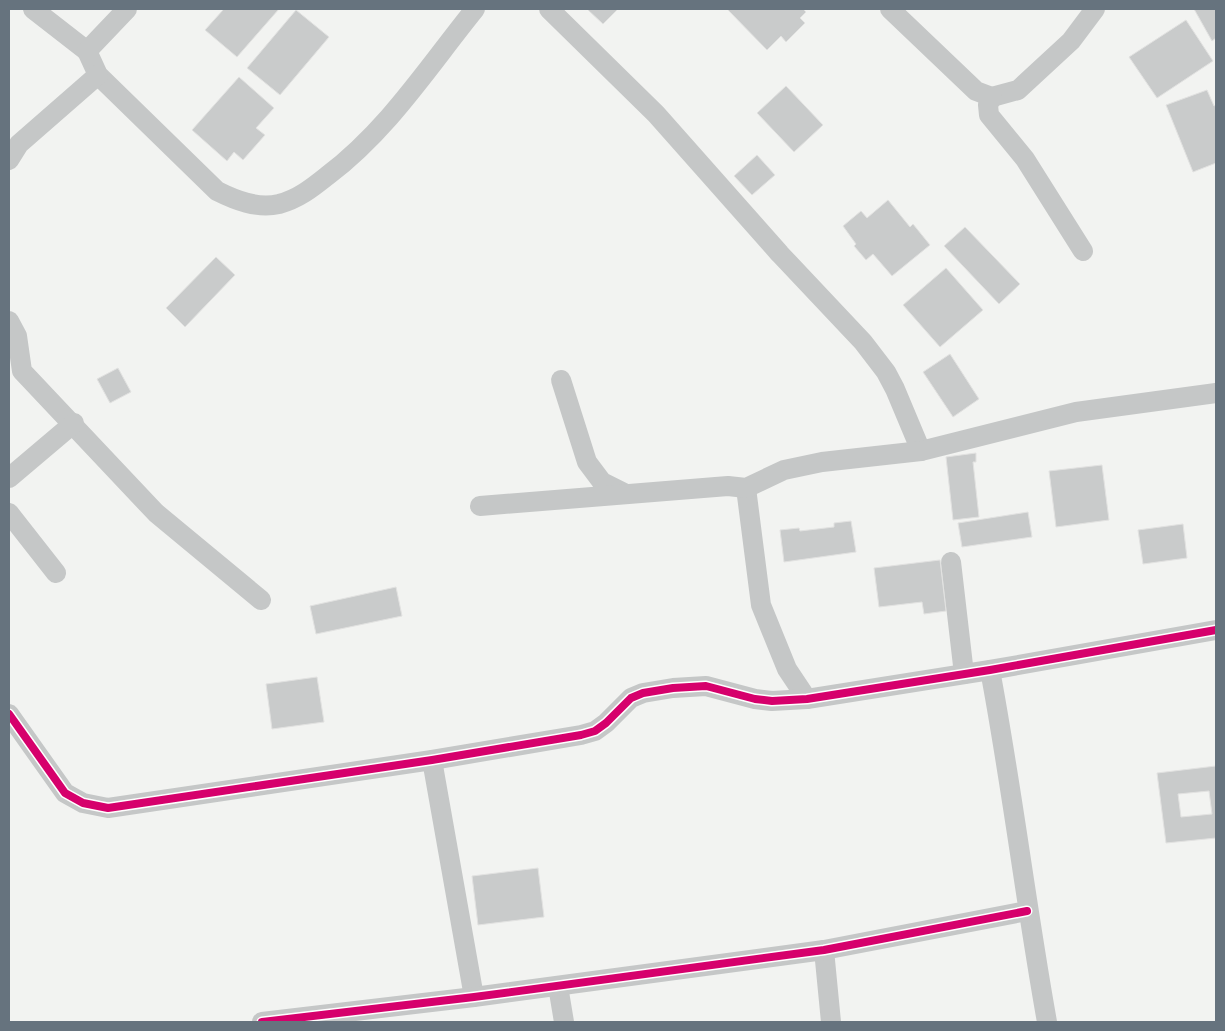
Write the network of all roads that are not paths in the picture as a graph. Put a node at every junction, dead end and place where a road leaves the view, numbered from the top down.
1 (33, 9) edge
2 (128, 9) edge
3 (475, 9) edge
4 (549, 9) edge
5 (890, 9) edge
6 (1095, 9) edge
7 (87, 50) junction
8 (98, 76) junction
9 (992, 97) junction
10 (9, 160) edge
11 (1083, 251) dead end
12 (9, 321) edge
13 (561, 380) dead end
14 (1216, 393) edge
15 (74, 424) junction
16 (921, 451) junction
17 (9, 478) edge
18 (746, 488) junction
19 (626, 494) junction
20 (480, 506) dead end
21 (9, 512) edge
22 (951, 562) dead end
23 (56, 573) dead end
24 (261, 600) dead end
25 (1216, 630) edge
26 (990, 670) junction
27 (964, 674) junction
28 (807, 699) junction
29 (9, 714) edge
30 (432, 760) junction
31 (1027, 911) junction
32 (824, 950) junction
33 (558, 986) junction
34 (474, 997) junction
35 (262, 1022) edge
36 (564, 1022) edge
37 (831, 1022) edge
38 (1047, 1022) edge

1 - 7 street
2 - 7 street
3 - 8 street
4 - 16 street
5 - 9 street
6 - 9 street
7 - 8 street
8 - 10 street
9 - 11 street
12 - 15 street
13 - 19 street
14 - 16 street
15 - 17 street
15 - 24 street
16 - 18 street
18 - 19 street
18 - 28 street
19 - 20 street
21 - 23 street
22 - 27 street
25 - 26 street
26 - 27 street
26 - 31 street
27 - 28 street
28 - 30 street
29 - 30 street
30 - 34 street
31 - 32 street
31 - 38 street
32 - 33 street
32 - 37 street
33 - 34 street
33 - 36 street
34 - 35 street

